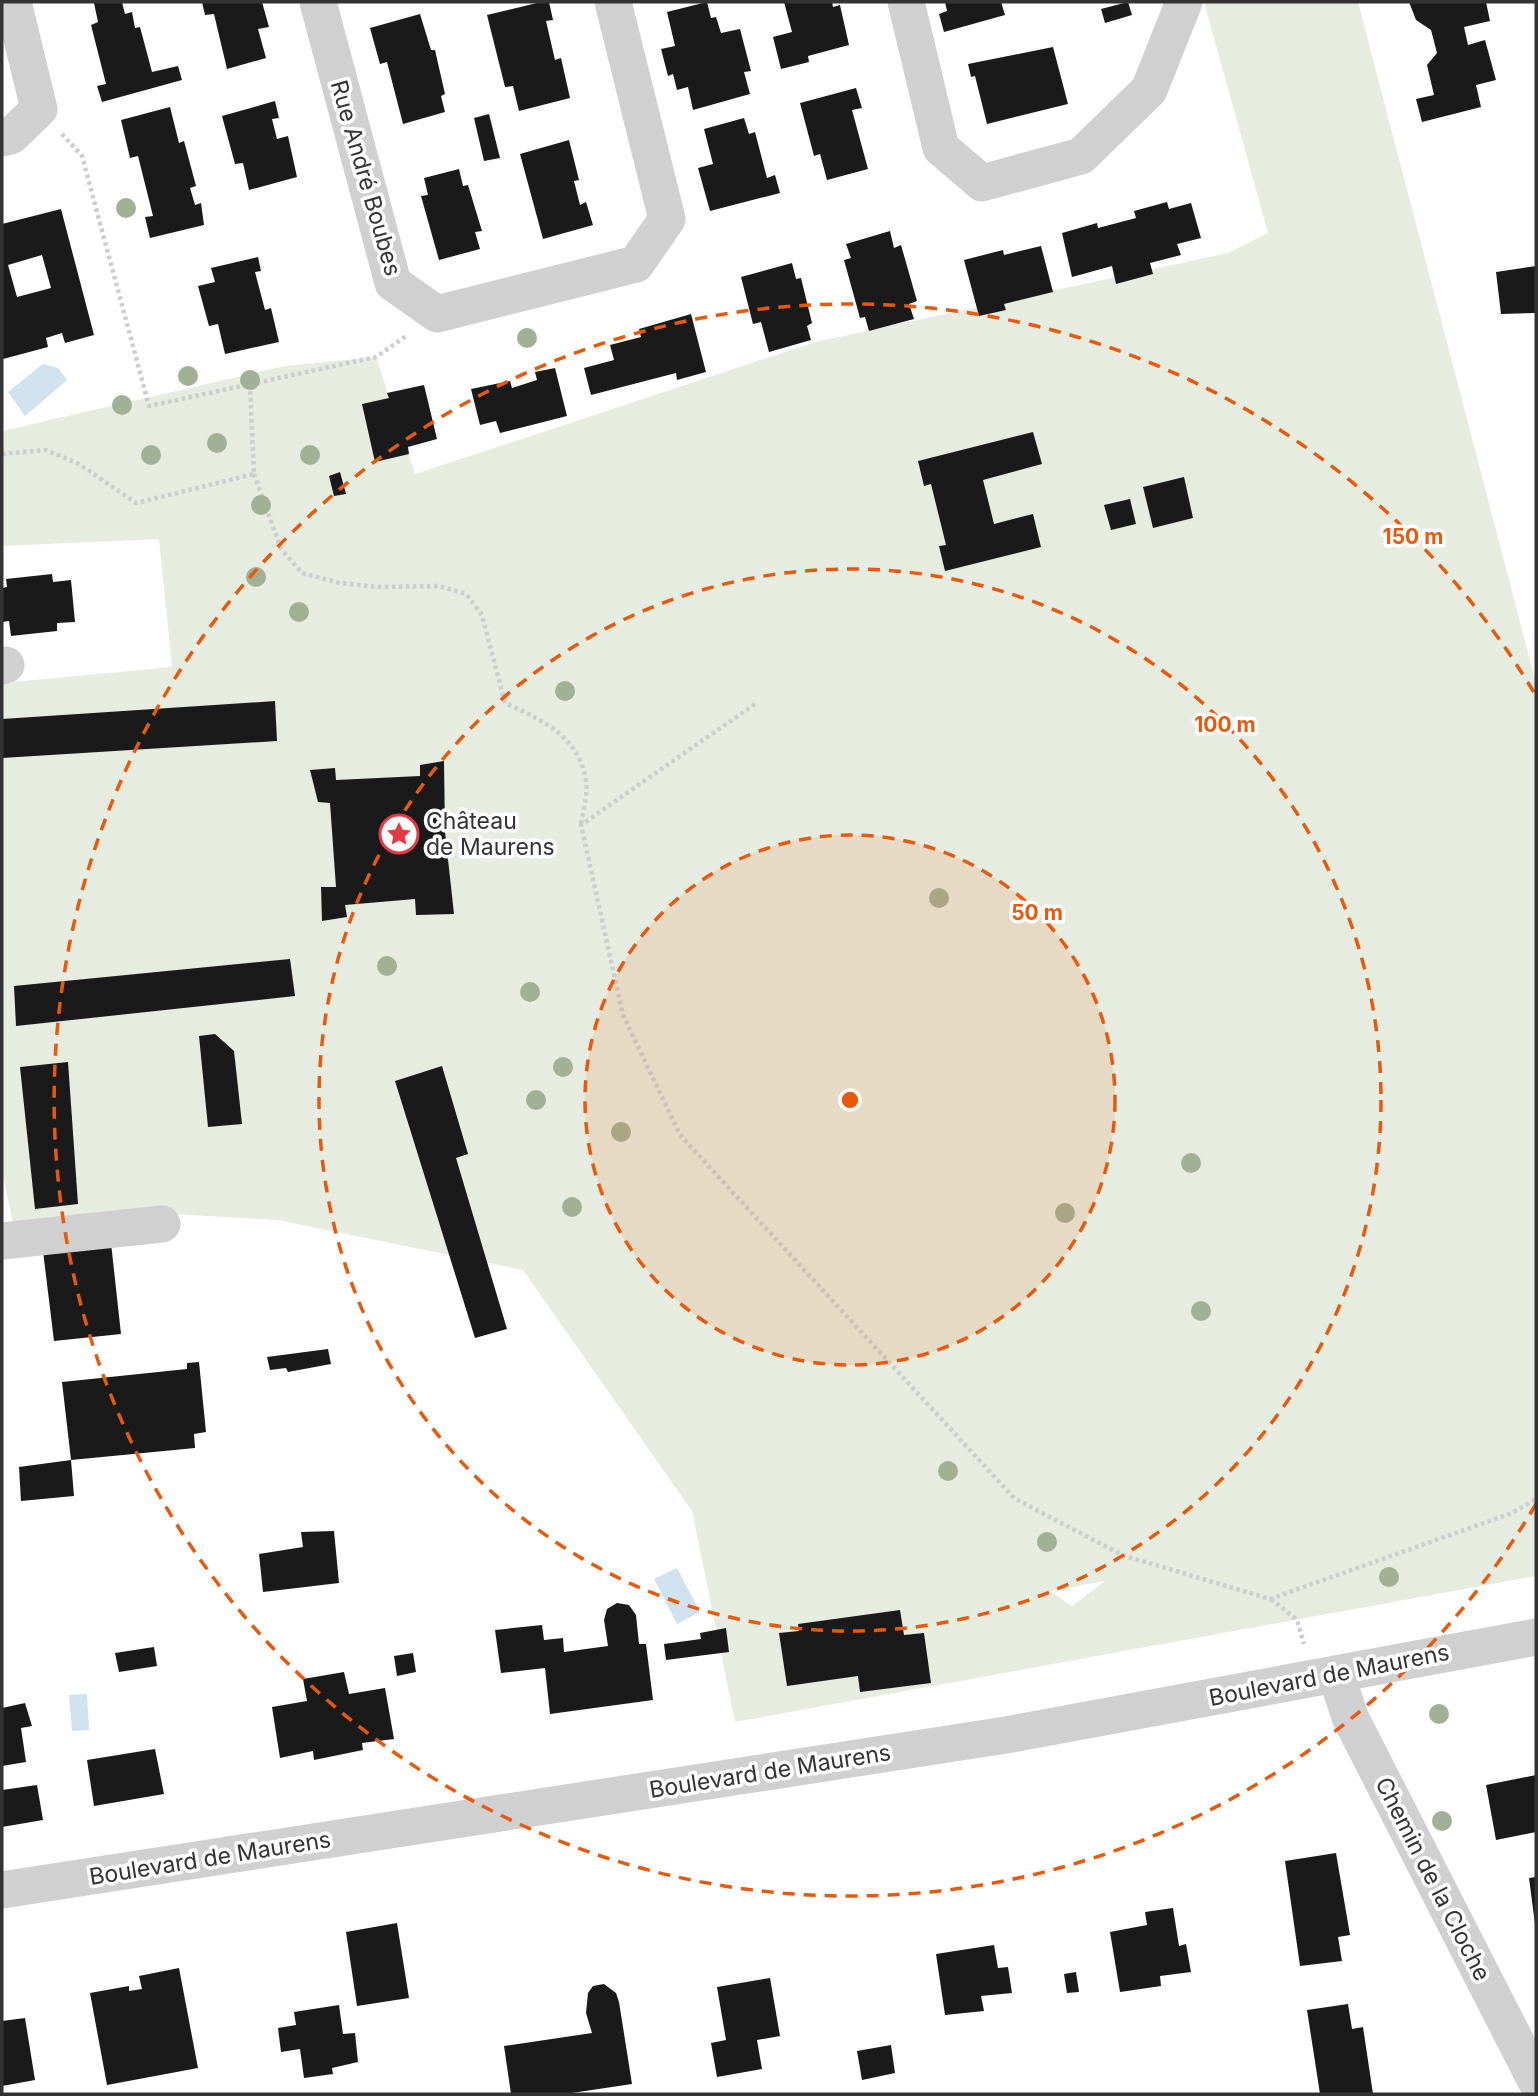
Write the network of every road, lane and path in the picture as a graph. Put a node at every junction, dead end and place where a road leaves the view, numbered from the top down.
1 (13, 2) edge
2 (318, 2) edge
3 (612, 2) edge
4 (906, 2) edge
5 (1184, 2) edge
6 (39, 107) junction
7 (2, 138) edge
8 (437, 314) junction
9 (250, 386) junction
10 (2, 454) edge
11 (254, 474) junction
12 (755, 705) dead end
13 (581, 825) junction
14 (163, 1224) dead end
15 (2, 1241) edge
16 (1536, 1499) edge
17 (1270, 1599) junction
18 (1297, 1620) dead end
19 (1536, 1637) edge
20 (1336, 1674) junction
21 (2, 1890) edge
22 (1536, 2081) edge

1 - 6 street
2 - 8 street, Rue André Boubes
3 - 8 street
4 - 5 street
6 - 7 street
6 - 9 path
8 - 9 path
9 - 11 path
10 - 11 path
11 - 13 path
12 - 13 path
13 - 17 path
14 - 15 street
16 - 17 path
17 - 18 path
19 - 20 street, Boulevard de Maurens
20 - 21 street, Boulevard de Maurens
20 - 22 street, Chemin de la Cloche

